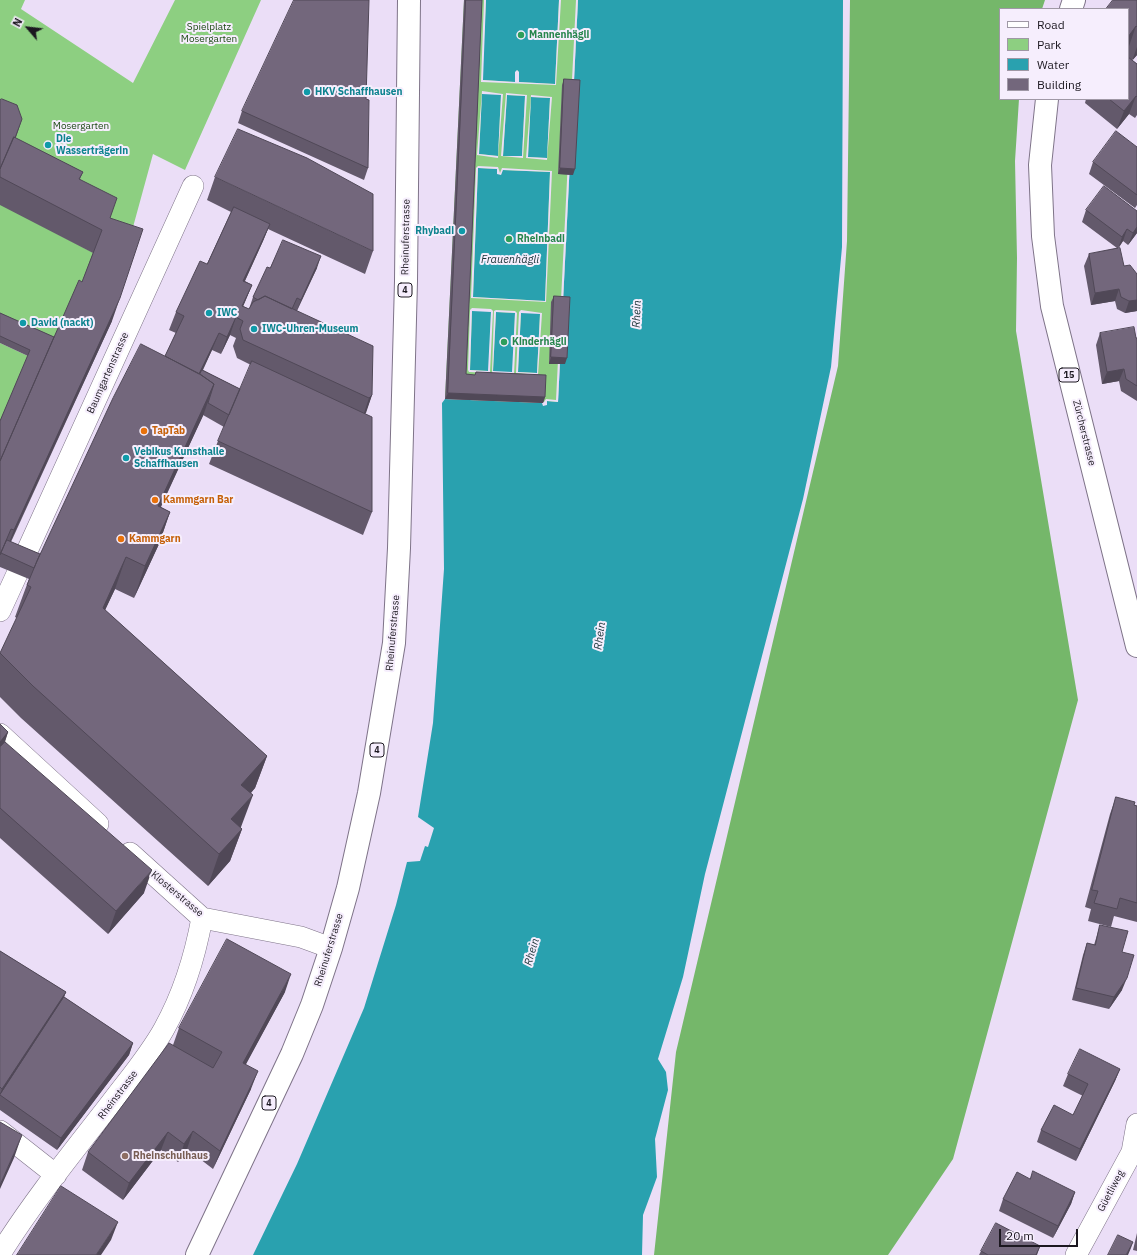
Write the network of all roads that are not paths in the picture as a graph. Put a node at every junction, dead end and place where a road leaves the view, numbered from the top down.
1 (409, 0) edge
2 (1047, 100) edge
3 (193, 186) dead end
4 (0, 611) edge
5 (1137, 646) edge
6 (0, 734) edge
7 (202, 918) junction
8 (331, 948) junction
9 (1137, 1124) edge
10 (0, 1131) edge
11 (56, 1175) junction
12 (0, 1254) edge
13 (197, 1255) edge
14 (1076, 1255) edge

1 - 8 main road, Rheinuferstrasse / 4
2 - 5 main road, Zürcherstrasse / 15
3 - 4 street, Baumgartenstrasse
6 - 7 street, Klosterstrasse
7 - 8 street, Klosterstrasse
7 - 11 street, Rheinstrasse
8 - 13 main road, Rheinuferstrasse / 4
9 - 14 street, Güetliweg
10 - 11 street
11 - 12 street, Rheinstrasse

